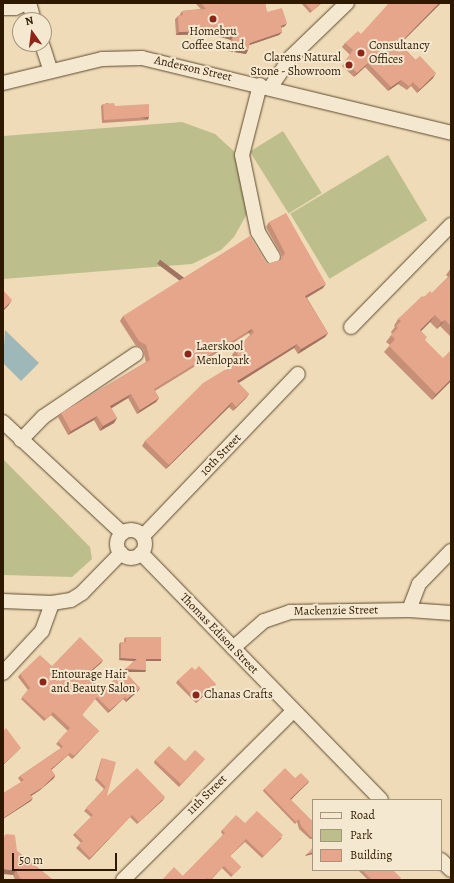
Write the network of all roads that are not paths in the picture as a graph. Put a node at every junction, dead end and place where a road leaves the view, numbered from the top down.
1 (28, 3) edge
2 (347, 3) edge
3 (3, 8) edge
4 (45, 52) edge
5 (51, 71) junction
6 (3, 83) edge
7 (265, 87) junction
8 (451, 133) edge
9 (451, 225) edge
10 (273, 257) dead end
11 (351, 327) dead end
12 (136, 354) dead end
13 (298, 374) dead end
14 (3, 422) edge
15 (21, 440) junction
16 (122, 533) junction
17 (143, 536) junction
18 (451, 551) edge
19 (121, 553) junction
20 (141, 554) junction
21 (3, 601) edge
22 (52, 603) junction
23 (409, 610) junction
24 (451, 613) edge
25 (232, 648) junction
26 (3, 673) edge
27 (293, 711) junction
28 (380, 799) edge
29 (442, 861) edge
30 (451, 870) edge
31 (451, 876) edge
32 (123, 880) edge
33 (447, 880) edge

1 - 3 street
2 - 7 street
4 - 5 street
5 - 6 street, Anderson Street
5 - 7 street, Anderson Street
7 - 8 street, Anderson Street
7 - 10 street
9 - 11 street
12 - 15 street
13 - 17 street, 10th Street
14 - 15 street
15 - 16 street
16 - 17 street
16 - 19 street
17 - 20 street
18 - 23 street
19 - 20 street
19 - 22 street
20 - 25 street, Thomas Edison Street
21 - 22 street
22 - 26 street
23 - 24 street, Mackenzie Street
23 - 25 street, Mackenzie Street
25 - 27 street, Thomas Edison Street
27 - 28 street, Thomas Edison Street
27 - 32 street, 11th Street
29 - 30 street
31 - 33 street

